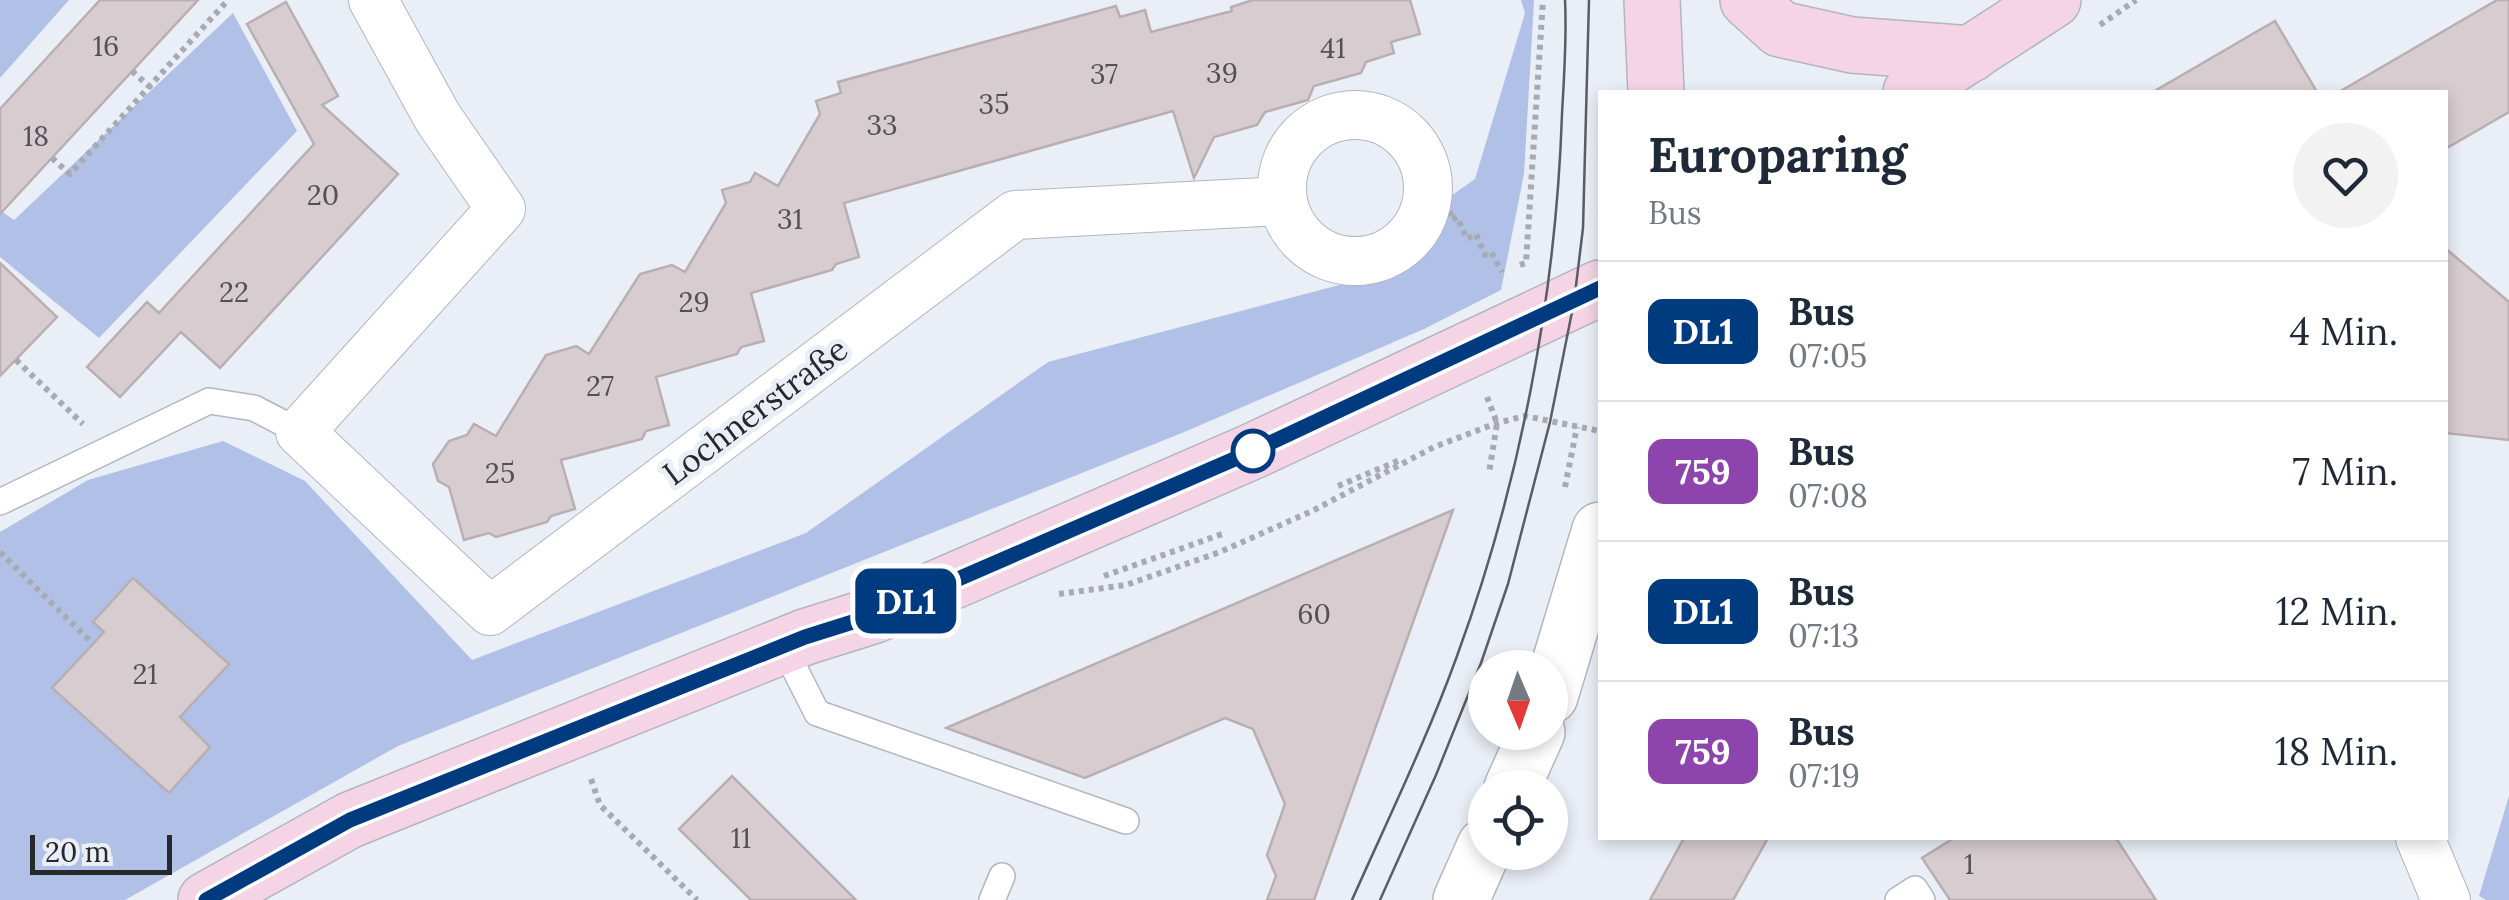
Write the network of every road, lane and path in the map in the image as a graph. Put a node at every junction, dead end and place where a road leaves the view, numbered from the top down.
1 (228, 0) edge
2 (374, 0) edge
3 (1543, 0) edge
4 (1652, 0) edge
5 (1748, 0) edge
6 (2053, 0) edge
7 (1971, 54) junction
8 (132, 70) dead end
9 (150, 87) junction
10 (1656, 90) edge
11 (1914, 90) edge
12 (52, 158) dead end
13 (1429, 190) junction
14 (1281, 201) junction
15 (1502, 272) junction
16 (1487, 279) dead end
17 (1598, 289) edge
18 (16, 360) dead end
19 (1497, 423) junction
20 (1576, 427) junction
21 (300, 432) junction
22 (1598, 432) edge
23 (1434, 447) junction
24 (110, 448) junction
25 (1488, 474) dead end
26 (1338, 486) dead end
27 (1565, 488) dead end
28 (0, 502) edge
29 (1225, 533) dead end
30 (1598, 537) edge
31 (0, 552) edge
32 (93, 644) dead end
33 (784, 646) junction
34 (1564, 650) edge
35 (574, 730) junction
36 (1126, 820) dead end
37 (2421, 840) edge
38 (1474, 870) edge
39 (206, 900) edge
40 (697, 900) edge
41 (1461, 900) edge
42 (1898, 900) edge
43 (1922, 900) edge
44 (2446, 900) edge

1 - 9 path
2 - 21 street
3 - 15 path
4 - 10 main road
5 - 7 main road
6 - 7 main road
7 - 11 main road
8 - 9 path
9 - 12 path
13 - 14 street
13 - 14 street
13 - 15 path
14 - 21 street, Lochnerstraße
15 - 16 path
17 - 33 main road
18 - 24 path
19 - 20 path
19 - 23 path
19 - 25 path
20 - 22 path
20 - 27 path
21 - 24 lane, Lochnerstraße
23 - 26 path
23 - 29 path
24 - 28 lane, Lochnerstraße
30 - 34 street
31 - 32 path
33 - 35 main road
33 - 36 lane
35 - 39 main road
35 - 40 path
37 - 44 street
38 - 41 street
42 - 43 lane

